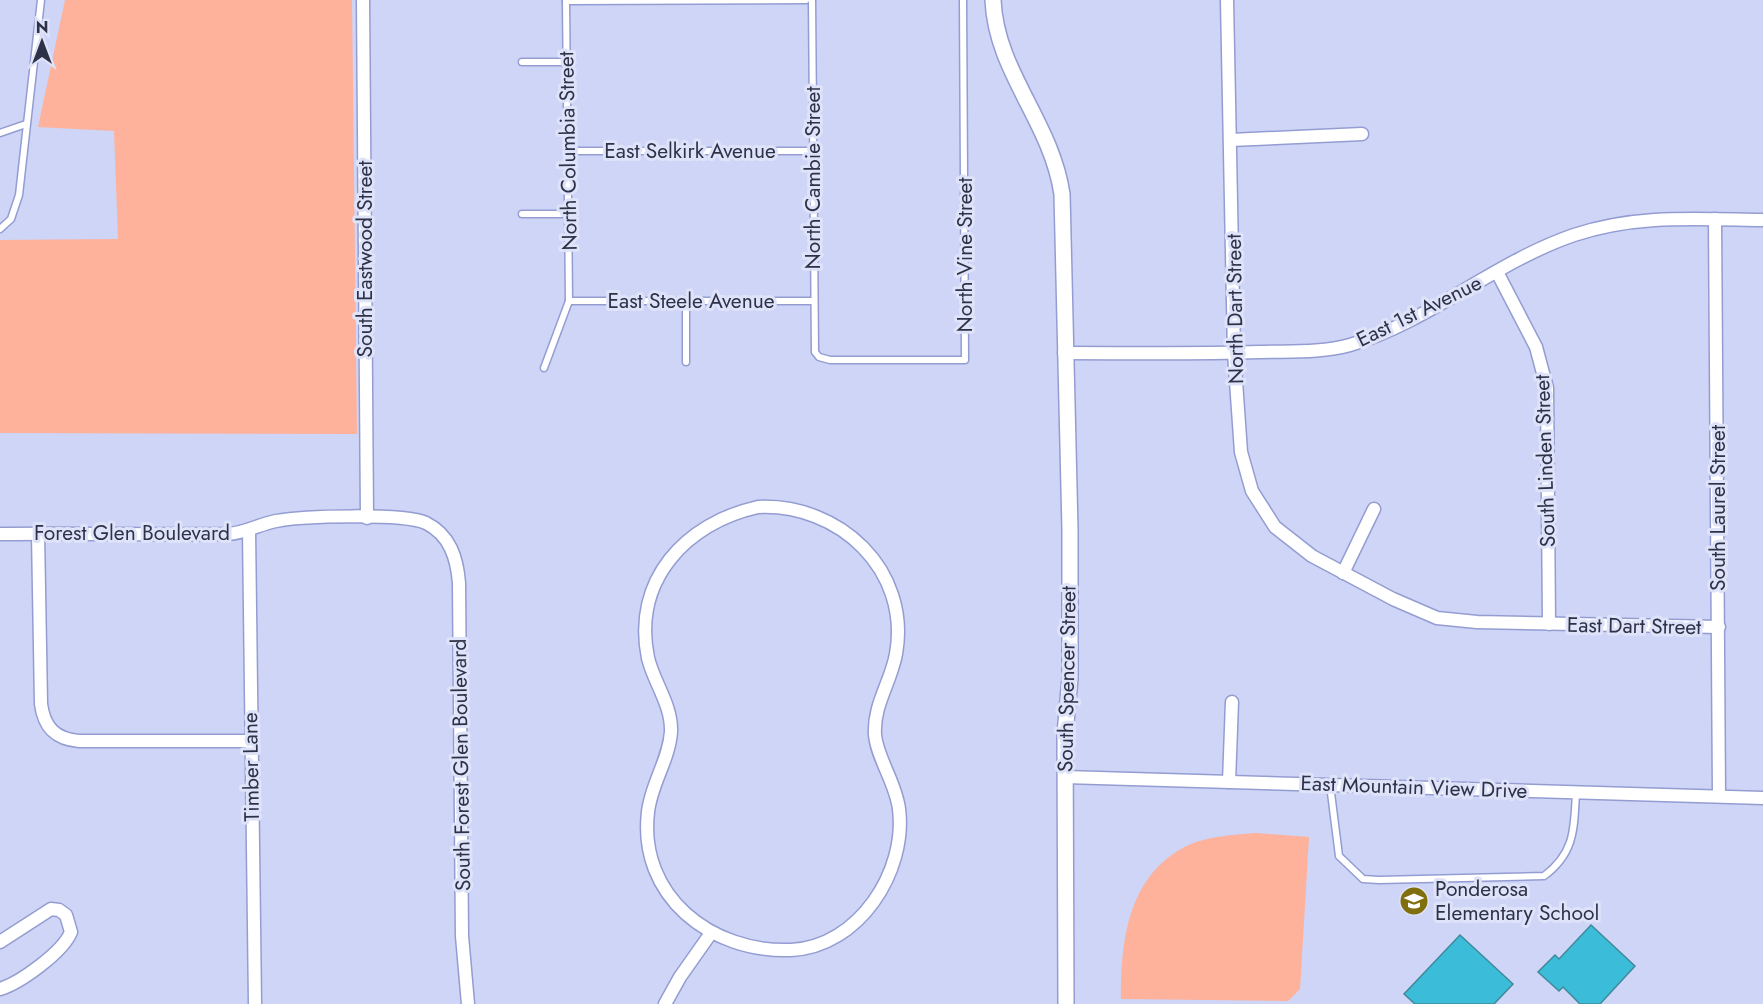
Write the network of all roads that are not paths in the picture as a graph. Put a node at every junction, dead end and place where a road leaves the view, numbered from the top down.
1 (41, 0) edge
2 (363, 0) edge
3 (806, 0) edge
4 (812, 0) edge
5 (963, 0) edge
6 (993, 0) edge
7 (1227, 0) edge
8 (566, 1) edge
9 (522, 62) dead end
10 (567, 62) junction
11 (26, 124) junction
12 (0, 133) edge
13 (1362, 134) dead end
14 (1231, 140) junction
15 (812, 150) junction
16 (568, 151) junction
17 (522, 214) dead end
18 (568, 214) junction
19 (1716, 219) junction
20 (1763, 220) edge
21 (0, 229) edge
22 (1497, 272) junction
23 (686, 300) junction
24 (569, 301) junction
25 (814, 301) junction
26 (1064, 353) junction
27 (1234, 353) junction
28 (816, 355) joint
29 (686, 362) dead end
30 (544, 368) dead end
31 (1374, 509) dead end
32 (367, 518) junction
33 (249, 530) junction
34 (438, 531) joint
35 (38, 533) junction
36 (0, 534) edge
37 (1343, 573) junction
38 (1549, 624) junction
39 (1719, 627) junction
40 (1232, 702) dead end
41 (250, 741) junction
42 (1065, 777) junction
43 (1229, 782) junction
44 (1330, 785) junction
45 (1576, 792) junction
46 (1719, 796) junction
47 (1763, 798) edge
48 (711, 933) junction
49 (0, 942) edge
50 (0, 989) edge
51 (255, 1004) edge
52 (468, 1004) edge
53 (665, 1004) edge
54 (1066, 1004) edge

1 - 11 lane
2 - 32 street, South Eastwood Street
3 - 8 lane
4 - 15 lane, North Cambie Street
5 - 28 lane, North Vine Street
6 - 26 street, South Spencer Street
7 - 14 street, North Dart Street
8 - 10 lane, North Columbia Street
9 - 10 lane
10 - 16 lane, North Columbia Street
11 - 12 lane
11 - 21 lane
13 - 14 street
14 - 27 street, North Dart Street
15 - 16 lane, East Selkirk Avenue
15 - 25 lane, North Cambie Street
16 - 18 lane, North Columbia Street
17 - 18 lane
18 - 24 lane, North Columbia Street
19 - 20 street, East 1st Avenue
19 - 22 street, East 1st Avenue
19 - 39 street, South Laurel Street
22 - 27 street, East 1st Avenue
22 - 38 street, South Linden Street
23 - 24 lane, East Steele Avenue
23 - 25 lane, East Steele Avenue
23 - 29 lane
24 - 30 lane
25 - 28 lane, North Cambie Street
26 - 27 street, East 1st Avenue
26 - 42 street, South Spencer Street
27 - 37 street, North Dart Street
31 - 37 street
32 - 33 street, Forest Glen Boulevard
32 - 34 street, Forest Glen Boulevard
33 - 35 street, Forest Glen Boulevard
33 - 41 street, Timber Lane
34 - 52 street, South Forest Glen Boulevard
35 - 36 street, Forest Glen Boulevard
35 - 41 street
37 - 38 street, North Dart Street
38 - 39 street, East Dart Street
39 - 46 street, South Laurel Street
40 - 43 street
41 - 51 street, Timber Lane
42 - 43 street, East Mountain View Drive
42 - 54 street, South Spencer Street
43 - 44 street, East Mountain View Drive
44 - 45 street, East Mountain View Drive
44 - 45 lane
45 - 46 street, East Mountain View Drive
46 - 47 street, East Mountain View Drive
48 - 48 street
48 - 53 street
49 - 50 street

